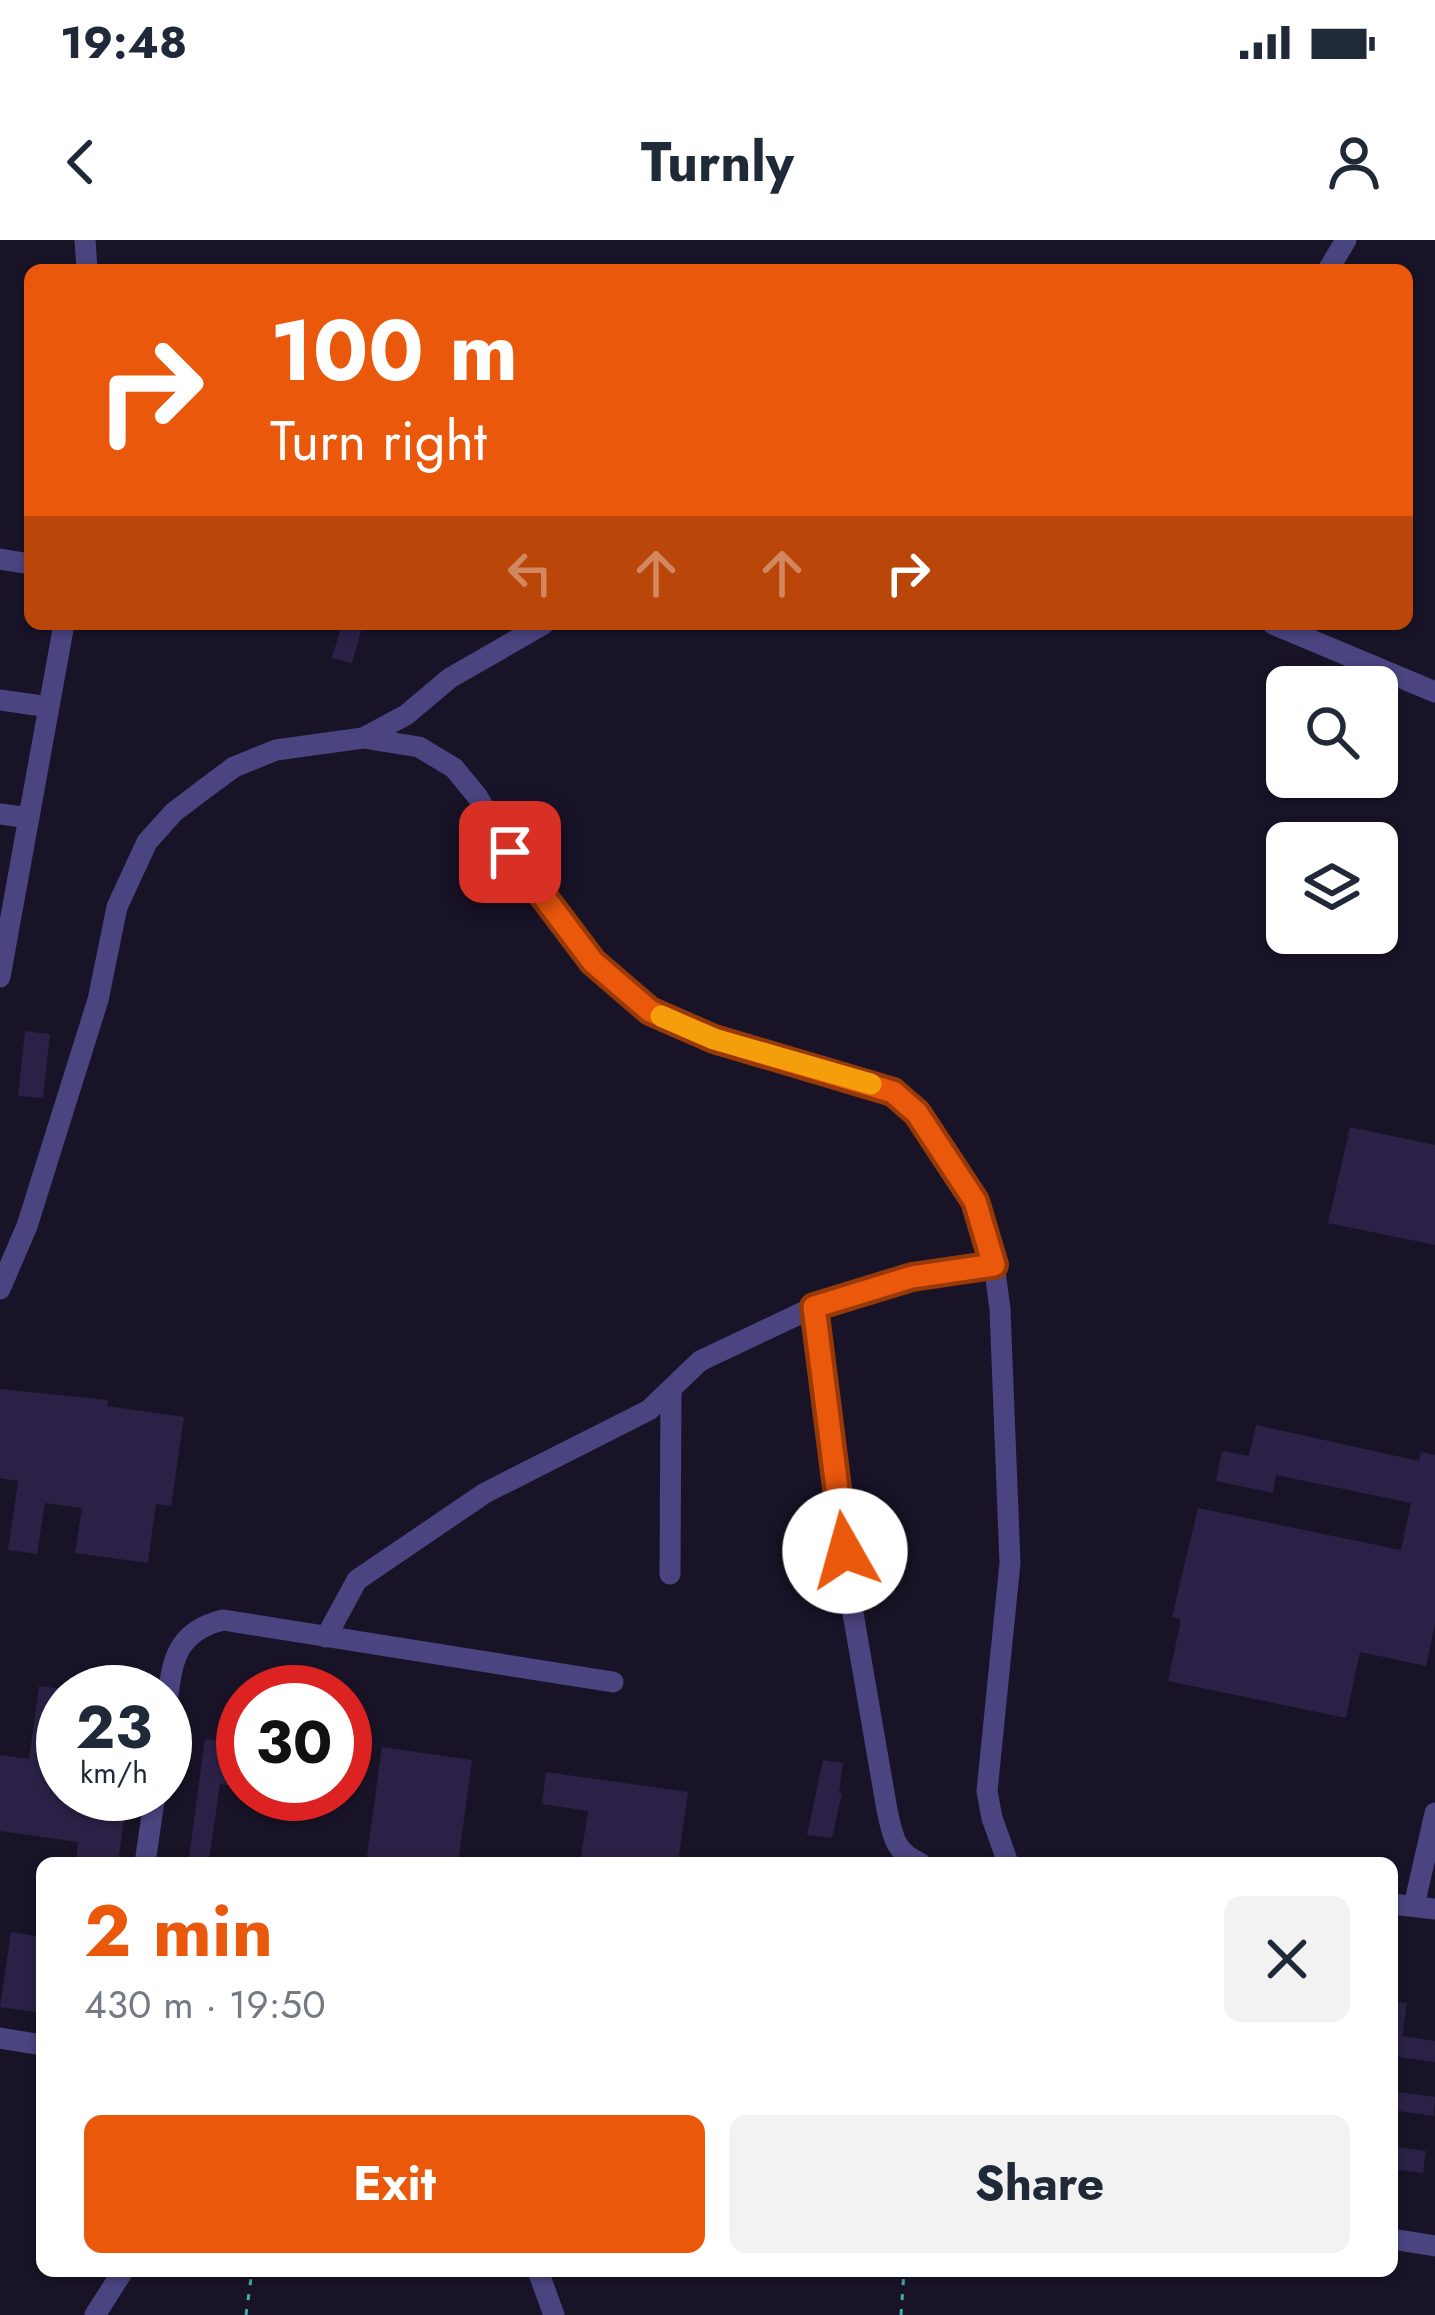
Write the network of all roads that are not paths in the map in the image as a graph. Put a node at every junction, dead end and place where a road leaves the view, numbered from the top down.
1 (63, 630) edge
2 (534, 630) edge
3 (1290, 630) edge
4 (1435, 692) edge
5 (0, 700) edge
6 (49, 706) junction
7 (363, 739) junction
8 (0, 814) edge
9 (29, 818) junction
10 (2, 945) edge
11 (0, 977) edge
12 (994, 1265) junction
13 (0, 1289) edge
14 (814, 1307) junction
15 (671, 1392) junction
16 (670, 1574) dead end
17 (326, 1637) junction
18 (174, 1665) edge
19 (613, 1682) dead end
20 (1435, 1814) edge
21 (150, 1821) edge
22 (146, 1857) edge
23 (905, 1857) edge
24 (1006, 1857) edge
25 (1414, 1906) edge
26 (0, 2038) edge
27 (36, 2044) edge
28 (1398, 2240) edge
29 (1435, 2246) edge
30 (118, 2277) edge
31 (540, 2277) edge
32 (95, 2315) edge
33 (554, 2315) edge

1 - 6 street
2 - 7 street
3 - 4 street
5 - 6 street
6 - 9 street
7 - 12 street
7 - 13 street
8 - 9 street
9 - 10 street
10 - 11 street
12 - 14 street
12 - 24 street
14 - 15 street
14 - 23 street
15 - 16 street
15 - 17 street
17 - 18 street
17 - 19 street
20 - 25 street
21 - 22 street
26 - 27 street
28 - 29 street
30 - 32 street
31 - 33 street

